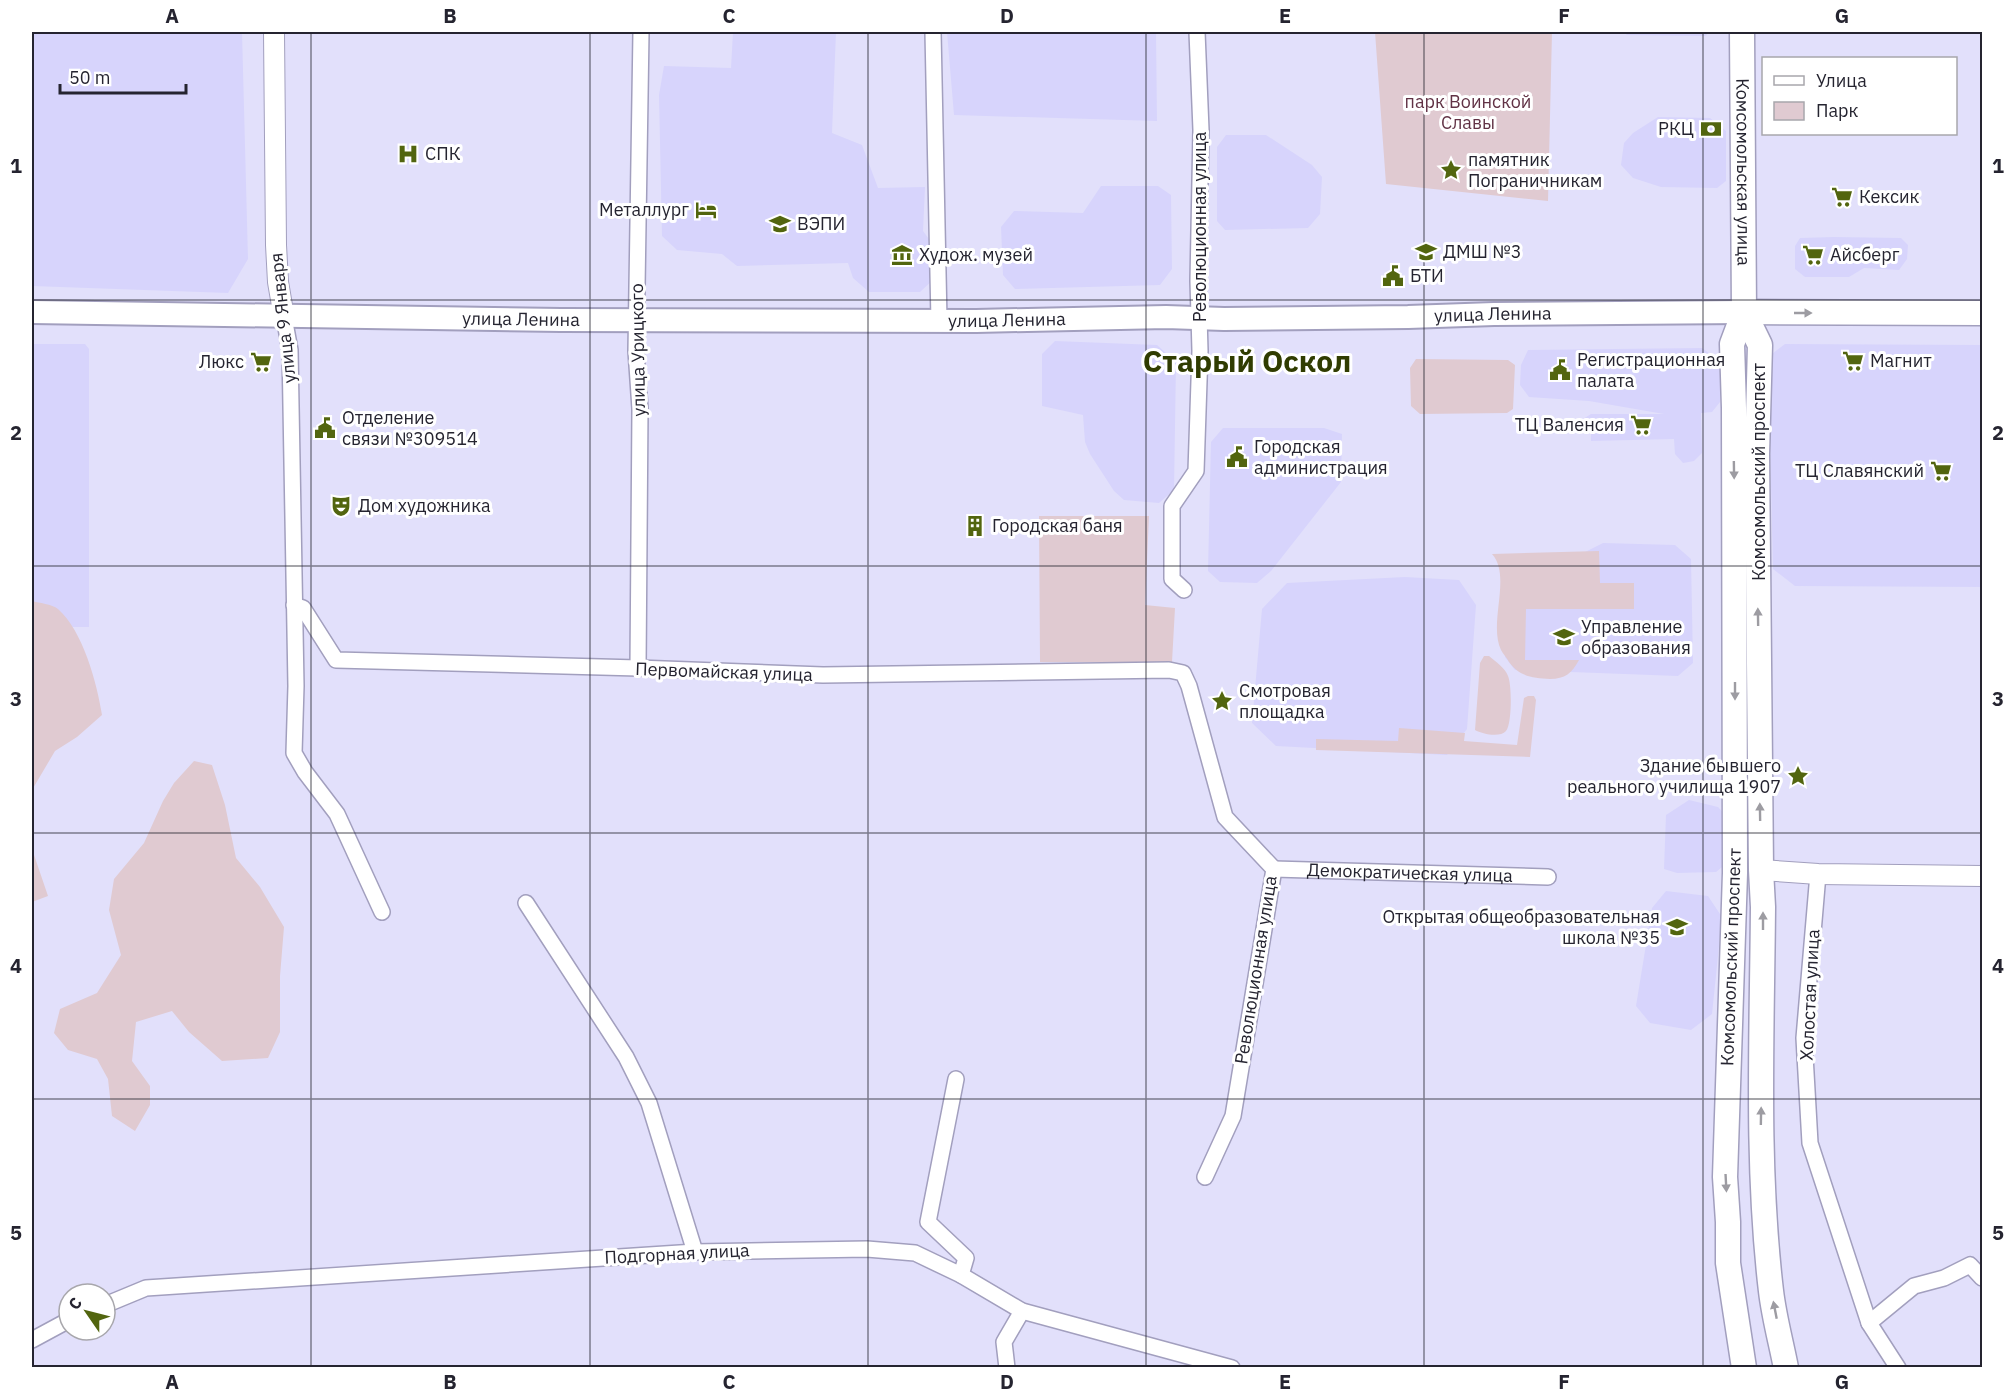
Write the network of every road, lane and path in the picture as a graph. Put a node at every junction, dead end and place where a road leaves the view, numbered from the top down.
1 (274, 32) edge
2 (641, 32) edge
3 (933, 32) edge
4 (1197, 32) edge
5 (1742, 32) edge
6 (32, 312) edge
7 (1744, 312) junction
8 (1983, 313) edge
9 (284, 316) junction
10 (1199, 319) junction
11 (637, 320) junction
12 (939, 321) junction
13 (1184, 590) dead end
14 (294, 605) junction
15 (638, 668) junction
16 (1183, 673) joint
17 (1274, 869) junction
18 (1761, 870) junction
19 (1818, 874) junction
20 (1983, 876) edge
21 (1548, 877) dead end
22 (526, 903) dead end
23 (382, 912) dead end
24 (956, 1079) dead end
25 (1205, 1177) dead end
26 (695, 1252) junction
27 (961, 1275) junction
28 (1983, 1278) edge
29 (117, 1300) edge
30 (1022, 1311) junction
31 (1869, 1323) junction
32 (57, 1326) edge
33 (32, 1340) edge
34 (1007, 1368) edge
35 (1232, 1368) edge
36 (1744, 1368) edge
37 (1786, 1368) edge
38 (1898, 1368) edge

1 - 9 street, улица 9 Января
2 - 11 street, улица Урицкого
3 - 12 street
4 - 10 street, Революционная улица
5 - 7 main road, Комсомольская улица
6 - 9 main road, улица Ленина
7 -> 8 main road, улица Ленина
7 - 10 main road, улица Ленина
18 -> 7 main road, Комсомольский проспект
7 -> 36 main road, Комсомольский проспект
9 - 11 main road, улица Ленина
9 - 14 street, улица 9 Января
10 - 12 main road, улица Ленина
10 - 13 street, Революционная улица
11 - 12 main road, улица Ленина
11 - 15 street, улица Урицкого
14 - 15 street, Первомайская улица
14 - 23 street, улица 9 Января
15 - 16 street, Первомайская улица
16 - 17 street, Революционная улица
17 - 21 street, Демократическая улица
17 - 25 street, Революционная улица
18 - 19 street
37 -> 18 main road, Комсомольский проспект
19 - 20 street
19 - 31 street, Холостая улица
22 - 26 street
24 - 27 street
26 - 27 street, Подгорная улица
26 - 29 street, Подгорная улица
27 - 30 street, Подгорная улица
28 - 31 street
30 - 34 street
30 - 35 street, Подгорная улица
31 - 38 street, Холостая улица
32 - 33 street

